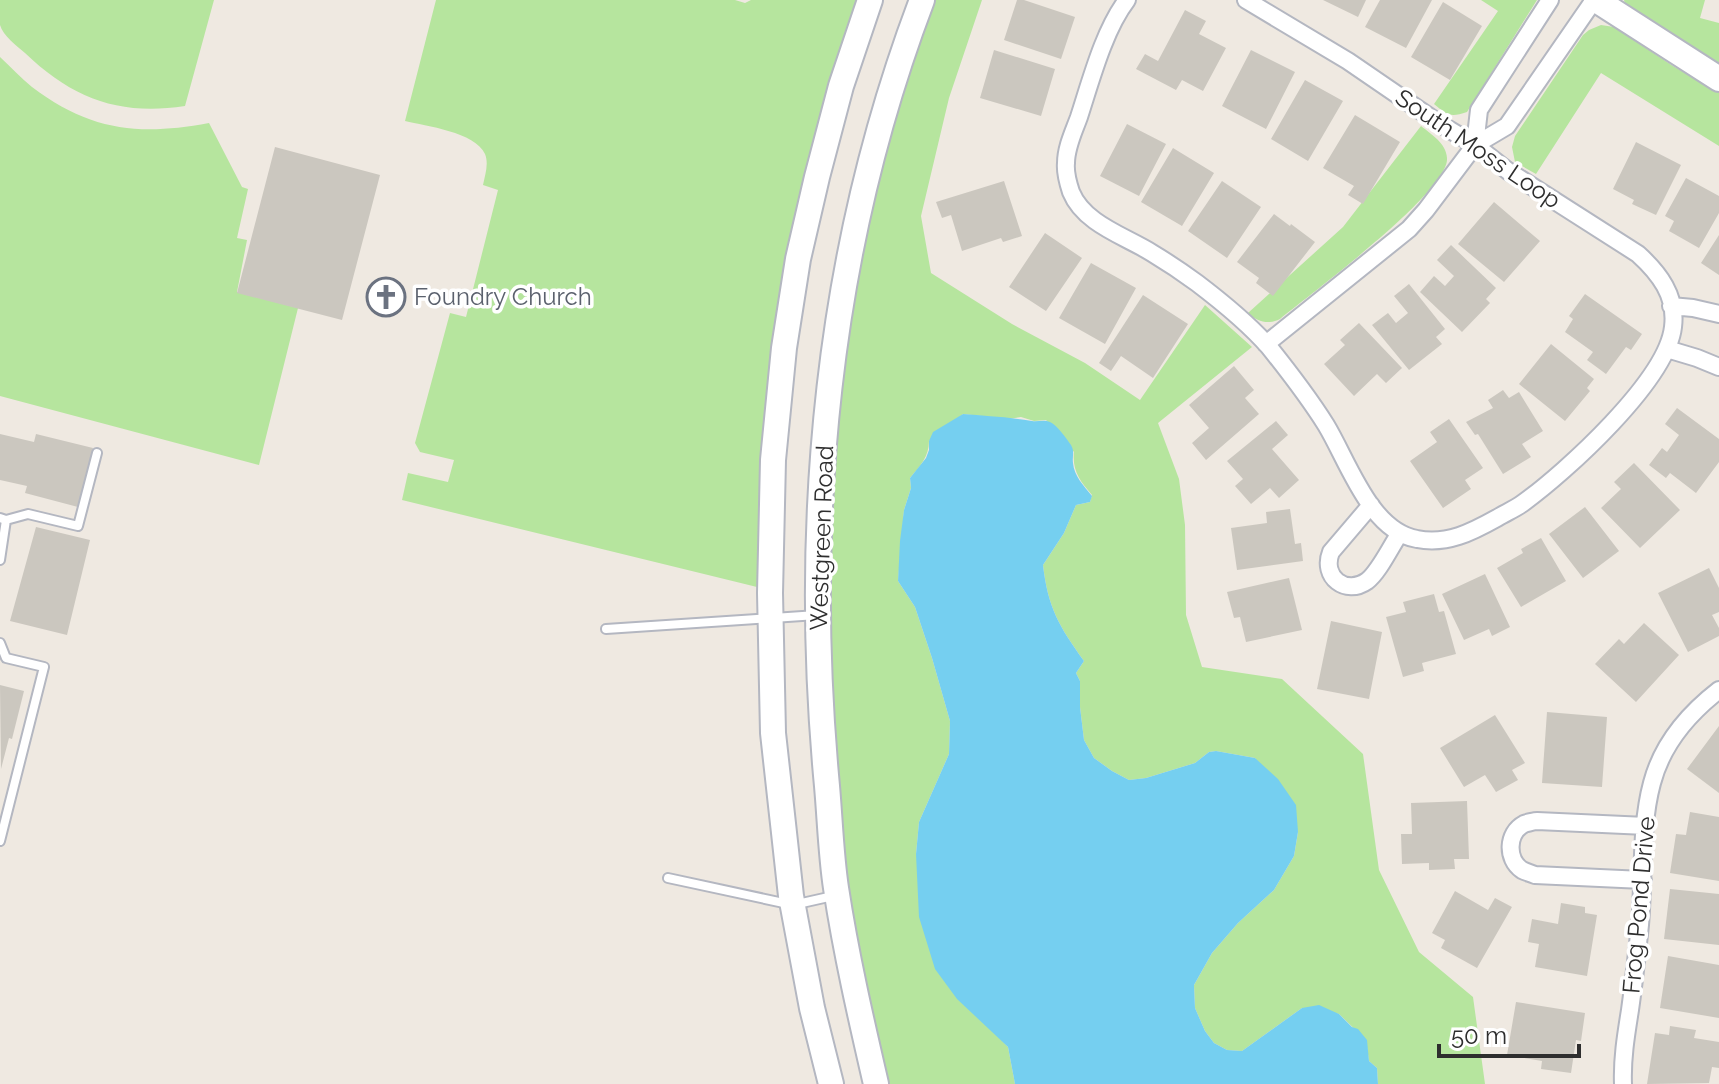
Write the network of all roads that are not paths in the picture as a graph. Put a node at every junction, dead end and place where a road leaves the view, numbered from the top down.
1 (870, 0) edge
2 (922, 0) edge
3 (1127, 0) edge
4 (1246, 0) edge
5 (1550, 0) edge
6 (1595, 0) edge
7 (1719, 79) edge
8 (1475, 145) junction
9 (1671, 306) junction
10 (1719, 314) edge
11 (1266, 344) junction
12 (1667, 349) junction
13 (1719, 367) edge
14 (97, 453) dead end
15 (1371, 505) junction
16 (3, 519) edge
17 (1400, 533) junction
18 (0, 560) edge
19 (817, 614) junction
20 (770, 618) junction
21 (606, 629) dead end
22 (0, 643) edge
23 (1719, 690) edge
24 (1646, 826) junction
25 (0, 841) edge
26 (668, 878) dead end
27 (1643, 880) junction
28 (838, 895) junction
29 (793, 905) junction
30 (831, 1084) edge
31 (876, 1084) edge
32 (1623, 1084) edge

1 - 20 street, Westgreen Road
2 - 19 street, Westgreen Road
3 - 11 street
4 - 8 street, South Moss Loop
5 - 8 street
6 - 7 street
6 - 8 street
8 - 9 street, South Moss Loop
8 - 11 street
9 - 10 street
9 - 12 street, South Moss Loop
11 - 15 street
12 - 13 street
12 - 17 street
14 - 16 lane
15 - 17 street
15 - 17 street
16 - 18 lane
19 - 20 lane
19 - 28 street, Westgreen Road
20 - 21 lane
20 - 29 street, Westgreen Road
22 - 25 lane
23 - 24 street, Frog Pond Drive
24 - 27 street, Frog Pond Drive
24 - 27 street
26 - 29 lane
27 - 32 street, Frog Pond Drive
28 - 29 lane
28 - 31 street, Westgreen Road
29 - 30 street, Westgreen Road

